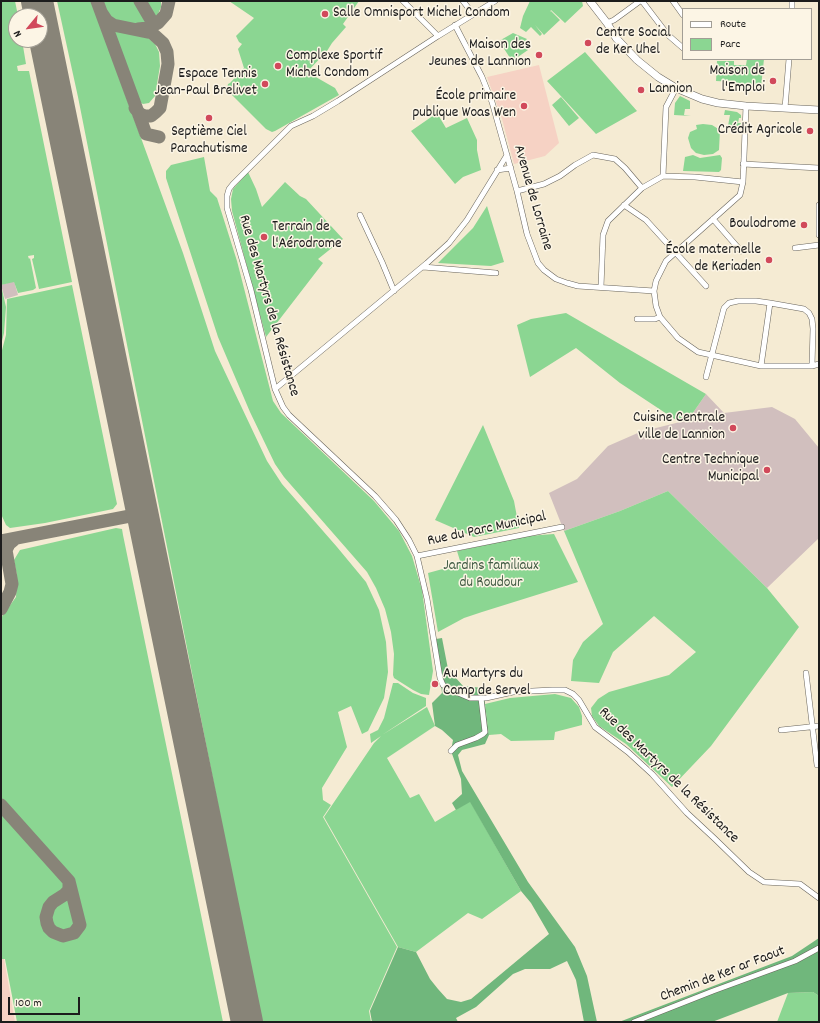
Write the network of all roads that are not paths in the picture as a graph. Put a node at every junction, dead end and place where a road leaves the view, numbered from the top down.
1 (403, 1) edge
2 (463, 1) edge
3 (495, 1) edge
4 (590, 1) edge
5 (641, 1) edge
6 (673, 1) edge
7 (473, 14) junction
8 (682, 14) edge
9 (607, 23) junction
10 (455, 26) junction
11 (438, 36) junction
12 (682, 47) edge
13 (789, 60) edge
14 (676, 88) junction
15 (746, 106) junction
16 (785, 108) junction
17 (819, 110) edge
18 (507, 155) junction
19 (743, 164) junction
20 (511, 168) junction
21 (819, 168) edge
22 (497, 170) junction
23 (663, 176) junction
24 (744, 182) junction
25 (642, 188) junction
26 (517, 191) junction
27 (624, 205) junction
28 (819, 205) edge
29 (360, 215) dead end
30 (714, 218) junction
31 (819, 235) edge
32 (819, 245) edge
33 (795, 248) dead end
34 (741, 251) dead end
35 (675, 253) junction
36 (423, 267) junction
37 (496, 273) dead end
38 (706, 286) dead end
39 (601, 287) junction
40 (394, 291) junction
41 (654, 291) junction
42 (770, 303) junction
43 (660, 317) junction
44 (637, 319) dead end
45 (711, 355) junction
46 (819, 364) edge
47 (761, 366) junction
48 (812, 366) junction
49 (706, 377) dead end
50 (275, 389) junction
51 (562, 526) dead end
52 (417, 556) junction
53 (806, 673) dead end
54 (481, 698) junction
55 (813, 726) junction
56 (819, 726) edge
57 (781, 730) dead end
58 (451, 751) dead end
59 (817, 766) dead end
60 (819, 898) edge
61 (819, 948) edge
62 (634, 1022) edge

1 - 11 street
2 - 7 street
3 - 7 street
4 - 9 main road
5 - 9 street
5 - 12 street
6 - 8 street
7 - 10 street
9 - 14 main road
10 - 11 street
10 - 18 street, Avenue de Lorraine
11 - 50 street, Rue des Martyrs de la Résistance
13 - 16 street
14 - 15 main road
14 - 23 street
15 - 16 main road
15 - 19 street
16 - 17 main road
18 - 20 street, Avenue de Lorraine
18 - 22 street
19 - 21 street
19 - 24 street
20 - 22 street
20 - 26 street, Avenue de Lorraine
22 - 36 street
23 - 24 street
23 - 25 street
24 - 30 street
25 - 26 street
25 - 27 street
26 - 39 street, Avenue de Lorraine
27 - 35 street
27 - 39 street
28 - 31 street
29 - 40 street
30 - 34 street
30 - 35 street
32 - 33 street
35 - 38 street
35 - 41 street
36 - 37 street
36 - 40 street
39 - 41 street, Avenue de Lorraine
40 - 50 street
41 - 43 street
42 - 45 street
42 - 47 street
42 - 48 street
43 - 44 street
43 - 45 street
45 - 47 street
45 - 49 street
46 - 48 street
47 - 48 street
50 - 52 street, Rue des Martyrs de la Résistance
51 - 52 street, Rue du Parc Municipal
52 - 54 street, Rue des Martyrs de la Résistance
53 - 55 street
54 - 58 street
54 - 60 street, Rue des Martyrs de la Résistance
55 - 56 street
55 - 57 street
55 - 59 street
61 - 62 street, Chemin de Ker ar Faout

